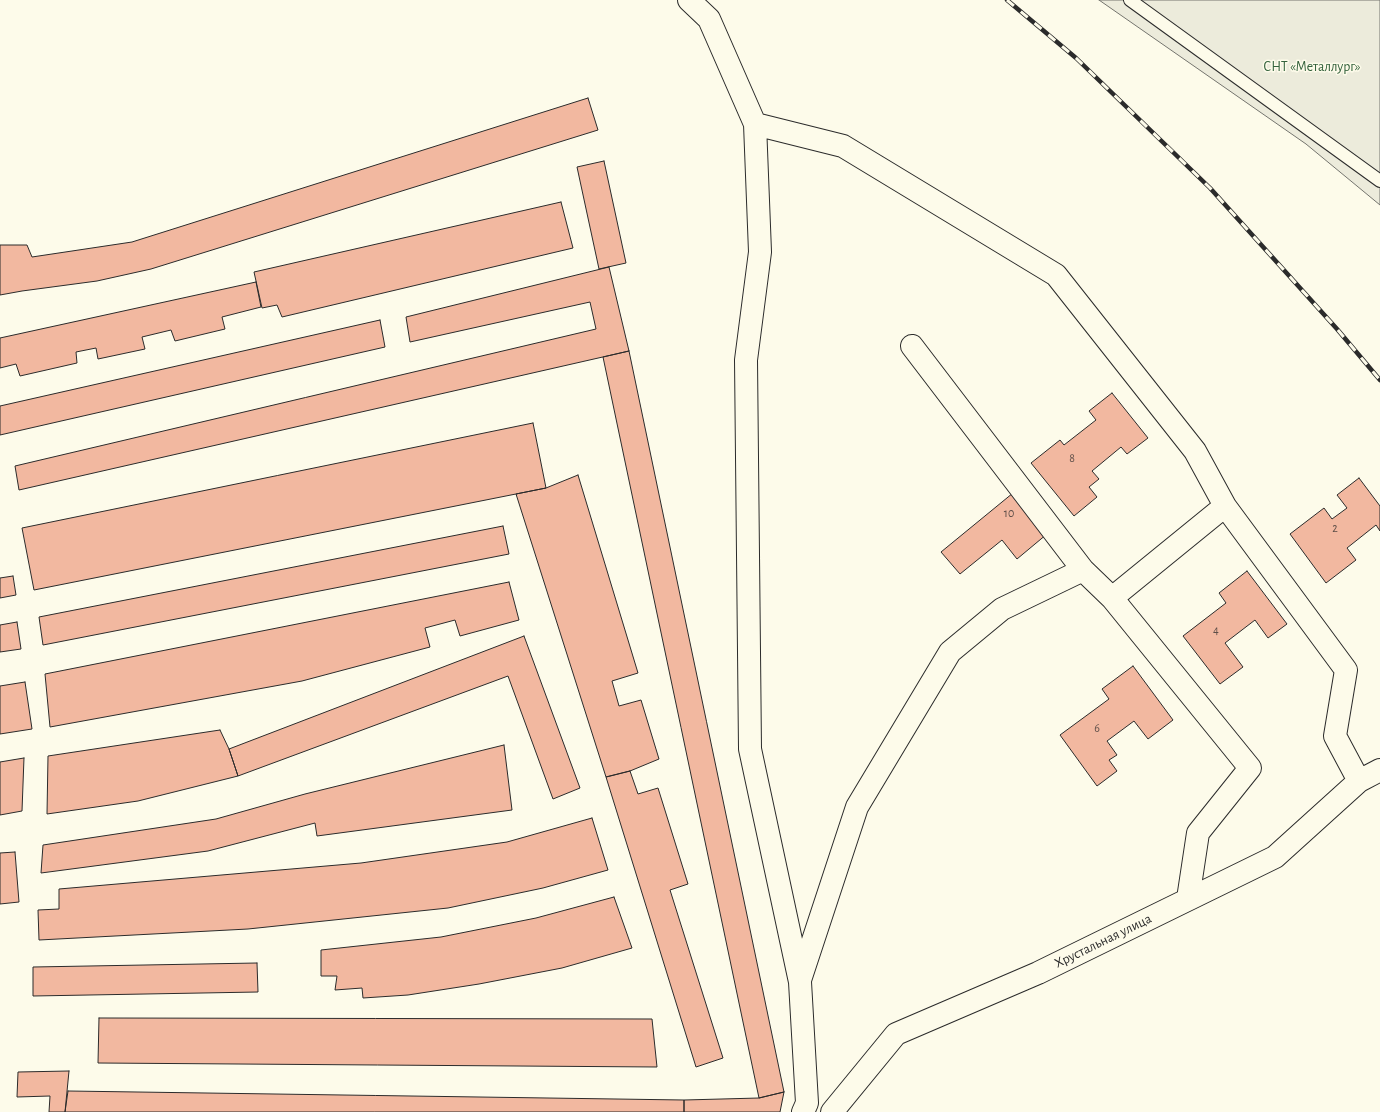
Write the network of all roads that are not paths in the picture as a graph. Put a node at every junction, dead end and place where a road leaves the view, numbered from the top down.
1 (689, 0) edge
2 (1130, 0) edge
3 (755, 124) junction
4 (1380, 181) edge
5 (912, 346) dead end
6 (1225, 506) junction
7 (1084, 570) junction
8 (1112, 598) junction
9 (1380, 770) edge
10 (1359, 781) junction
11 (1188, 899) junction
12 (800, 982) junction
13 (803, 1112) edge
14 (832, 1112) edge

1 - 3 street
2 - 4 lane
3 - 6 street
3 - 12 street
5 - 7 street
6 - 8 street
6 - 10 street
7 - 8 street
7 - 12 street
8 - 11 street
9 - 10 street, Хрустальная улица
10 - 11 street, Хрустальная улица
11 - 14 street, Хрустальная улица
12 - 13 street

